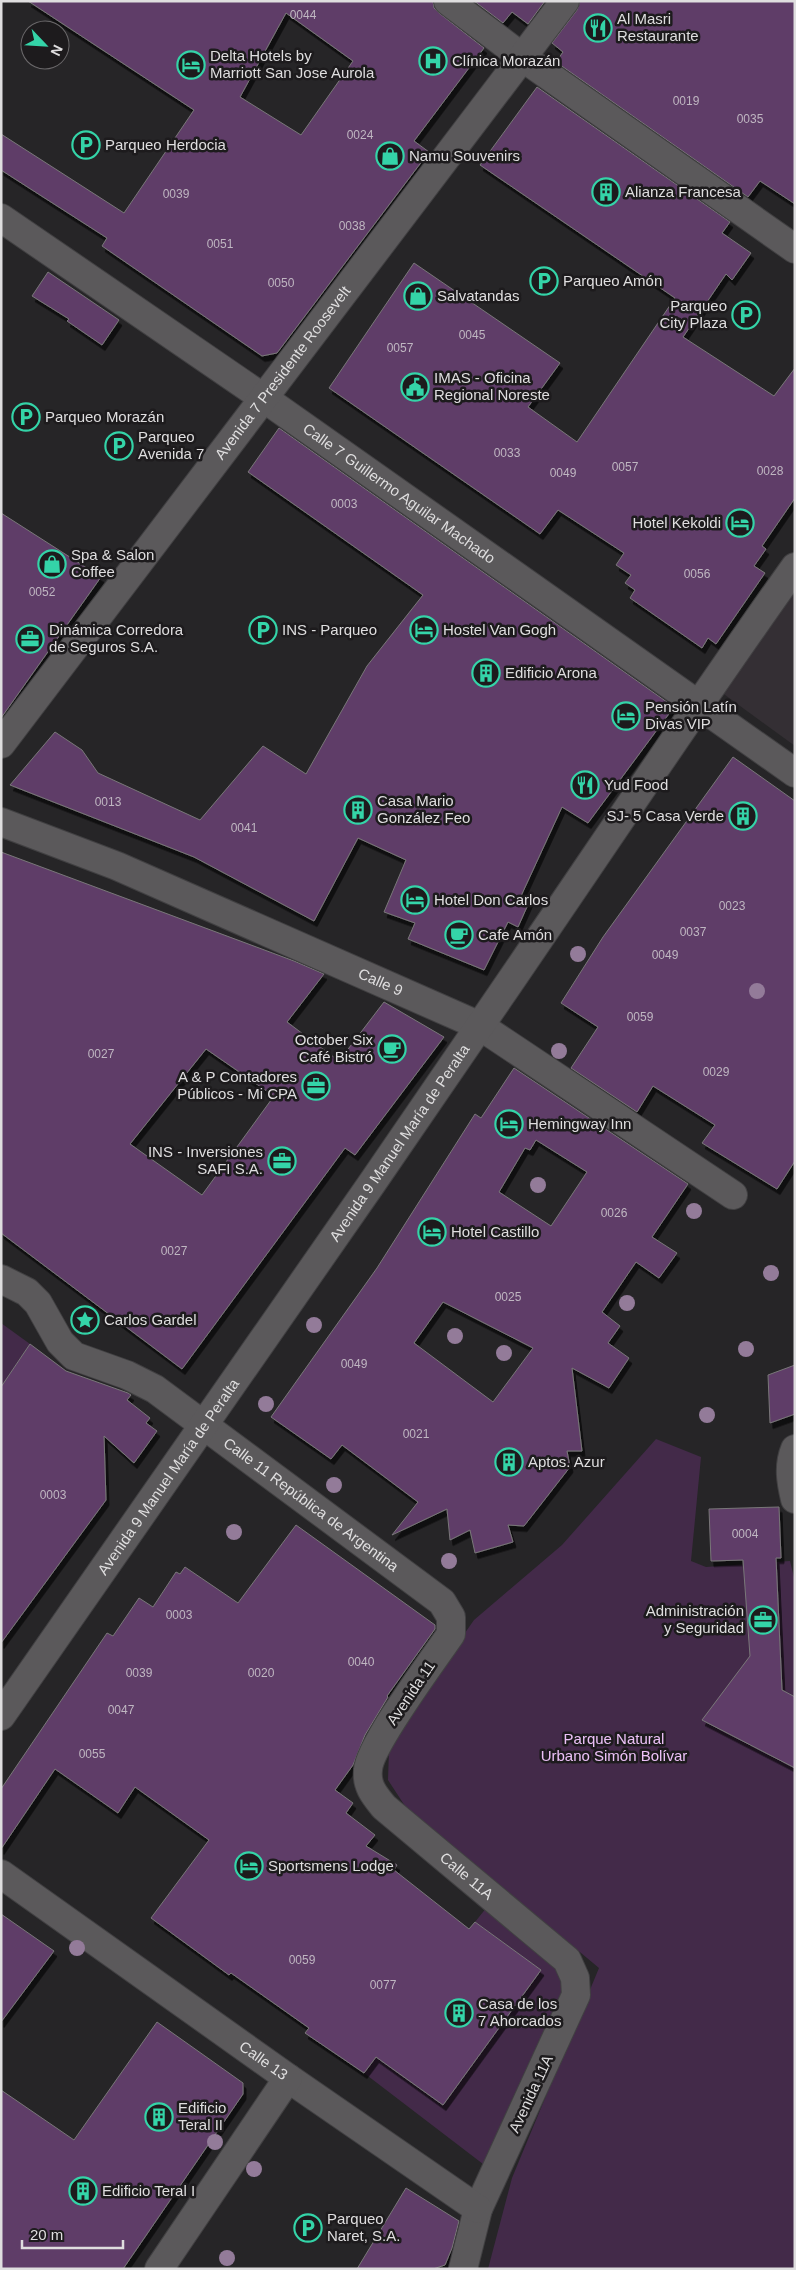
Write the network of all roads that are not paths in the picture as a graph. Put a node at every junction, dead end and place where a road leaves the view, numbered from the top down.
1 (448, 1) edge
2 (565, 1) edge
3 (522, 57) junction
4 (1, 218) edge
5 (795, 248) edge
6 (265, 399) junction
7 (795, 568) edge
8 (698, 703) junction
9 (1, 744) edge
10 (795, 773) edge
11 (1, 822) edge
12 (480, 1026) junction
13 (733, 1195) dead end
14 (1, 1279) edge
15 (206, 1426) junction
16 (793, 1455) edge
17 (795, 1499) edge
18 (451, 1617) joint
19 (1, 1716) edge
20 (368, 1769) joint
21 (1, 1874) edge
22 (575, 1978) joint
23 (288, 2078) junction
24 (478, 2209) junction
25 (159, 2269) edge
26 (463, 2269) edge

1 - 3 street
2 - 3 street, Avenida 7 Presidente Roosevelt
3 - 5 street
3 - 6 street, Avenida 7 Presidente Roosevelt
4 - 6 street, Calle 7 Guillermo Aguilar Machado
6 - 8 street, Calle 7 Guillermo Aguilar Machado
6 - 9 street, Avenida 7 Presidente Roosevelt
7 - 8 street, Avenida 9 Manuel María de Peralta
8 - 10 street, Calle 7 Guillermo Aguilar Machado
8 - 12 street, Avenida 9 Manuel María de Peralta
11 - 12 street, Calle 9
12 - 13 street, Calle 9
12 - 15 street, Avenida 9 Manuel María de Peralta
14 - 15 street, Calle 11 República de Argentina
15 - 18 street, Calle 11 República de Argentina
15 - 19 street, Avenida 9 Manuel María de Peralta
16 - 17 street
18 - 20 street, Avenida 11
20 - 22 street, Calle 11A
21 - 23 street, Calle 13
22 - 24 street, Avenida 11A
23 - 24 street, Calle 13
23 - 25 street
24 - 26 street

